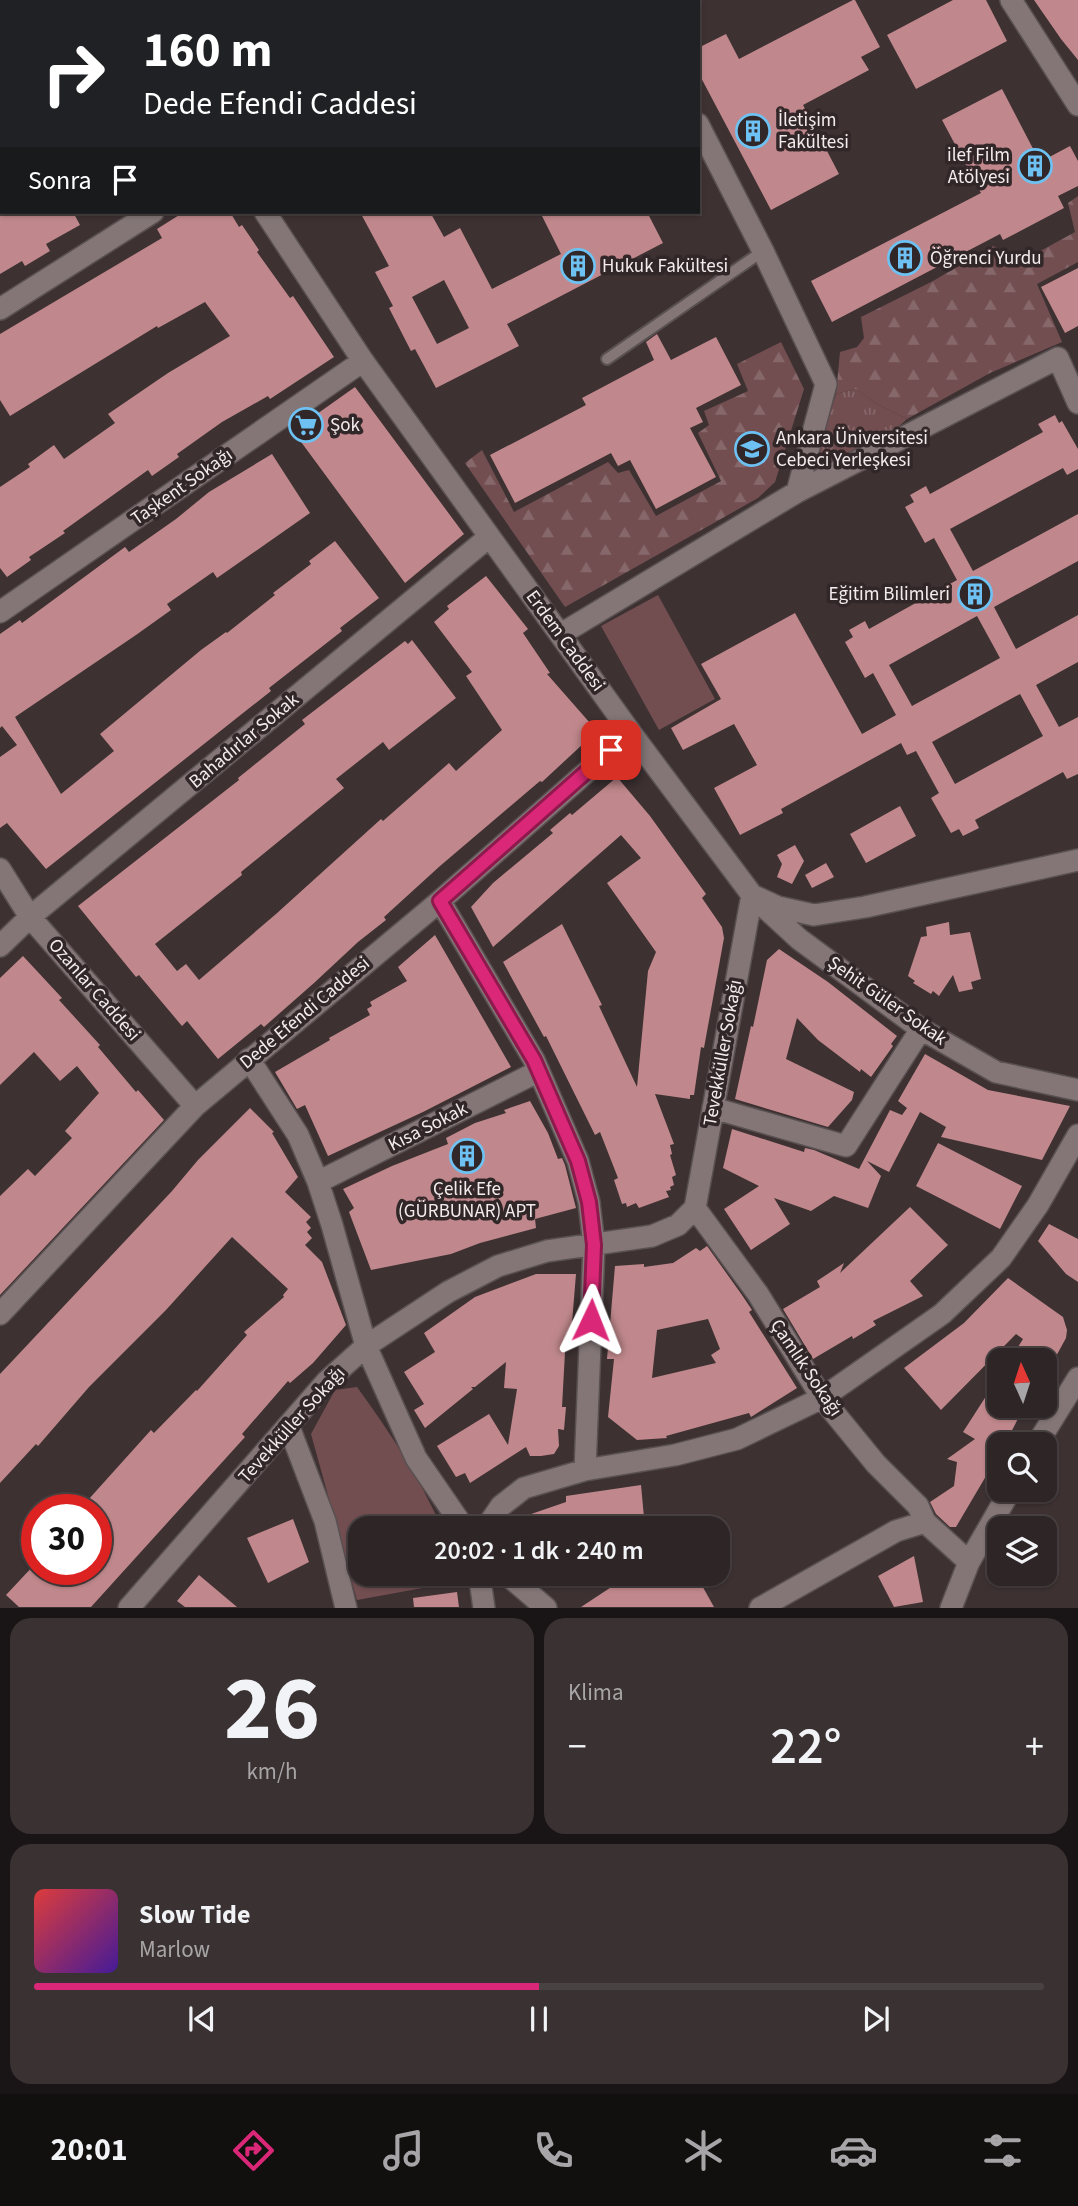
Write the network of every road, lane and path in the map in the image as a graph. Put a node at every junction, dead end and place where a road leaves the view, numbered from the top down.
1 (1012, 0) edge
2 (1078, 105) edge
3 (700, 128) edge
4 (150, 214) edge
5 (266, 214) edge
6 (763, 251) junction
7 (0, 309) edge
8 (607, 359) dead end
9 (363, 362) junction
10 (1078, 403) edge
11 (797, 492) junction
12 (489, 537) junction
13 (0, 612) edge
14 (561, 634) junction
15 (631, 733) junction
16 (1078, 860) edge
17 (0, 869) edge
18 (752, 895) junction
19 (440, 901) junction
20 (30, 917) junction
21 (0, 946) edge
22 (921, 1029) junction
23 (248, 1059) junction
24 (539, 1071) junction
25 (1078, 1090) edge
26 (195, 1106) junction
27 (713, 1108) junction
28 (1078, 1135) edge
29 (317, 1182) junction
30 (695, 1208) junction
31 (594, 1245) junction
32 (0, 1314) edge
33 (366, 1346) junction
34 (1078, 1378) edge
35 (822, 1398) junction
36 (289, 1427) junction
37 (1044, 1432) edge
38 (585, 1470) junction
39 (1004, 1502) edge
40 (456, 1516) edge
41 (494, 1516) edge
42 (925, 1522) junction
43 (969, 1562) junction
44 (481, 1586) edge
45 (520, 1586) edge
46 (129, 1608) edge
47 (346, 1608) edge
48 (484, 1608) edge
49 (546, 1608) edge
50 (760, 1608) edge
51 (951, 1608) edge

1 - 2 street
3 - 6 street
4 - 7 street
5 - 9 street, Erdem Caddesi
6 - 8 lane
6 - 11 street
9 - 12 street, Erdem Caddesi
9 - 13 street, Taşkent Sokağı
10 - 11 street
11 - 14 street
12 - 14 street, Erdem Caddesi
12 - 20 street, Bahadırlar Sokak
14 - 15 street, Erdem Caddesi
15 - 18 street, Erdem Caddesi
15 - 19 street, Dede Efendi Caddesi
16 - 18 street
17 - 20 street, Ozanlar Caddesi
18 - 22 street, Şehit Güler Sokak
18 - 27 street, Tevekküller Sokağı
19 - 23 street, Dede Efendi Caddesi
19 - 24 street
20 - 21 street, Bahadırlar Sokak
20 - 26 street, Ozanlar Caddesi
22 - 25 street, Şehit Güler Sokak
22 - 27 street
23 - 26 street, Dede Efendi Caddesi
23 - 29 street
24 - 29 street, Kısa Sokak
24 - 31 street
26 - 32 street, Dede Efendi Caddesi
27 - 30 street, Tevekküller Sokağı
28 - 35 street
29 - 33 street
30 - 31 street, Tevekküller Sokağı
30 - 35 street, Çamlık Sokağı
31 - 33 street, Tevekküller Sokağı
31 - 38 street
33 - 36 street, Tevekküller Sokağı
33 - 40 street
34 - 37 street
35 - 38 street
35 - 42 street, Çamlık Sokağı
36 - 46 street, Tevekküller Sokağı
36 - 47 street
38 - 41 street
39 - 43 street
42 - 43 street, Çamlık Sokağı
42 - 50 street
43 - 51 street
44 - 48 street
45 - 49 street

